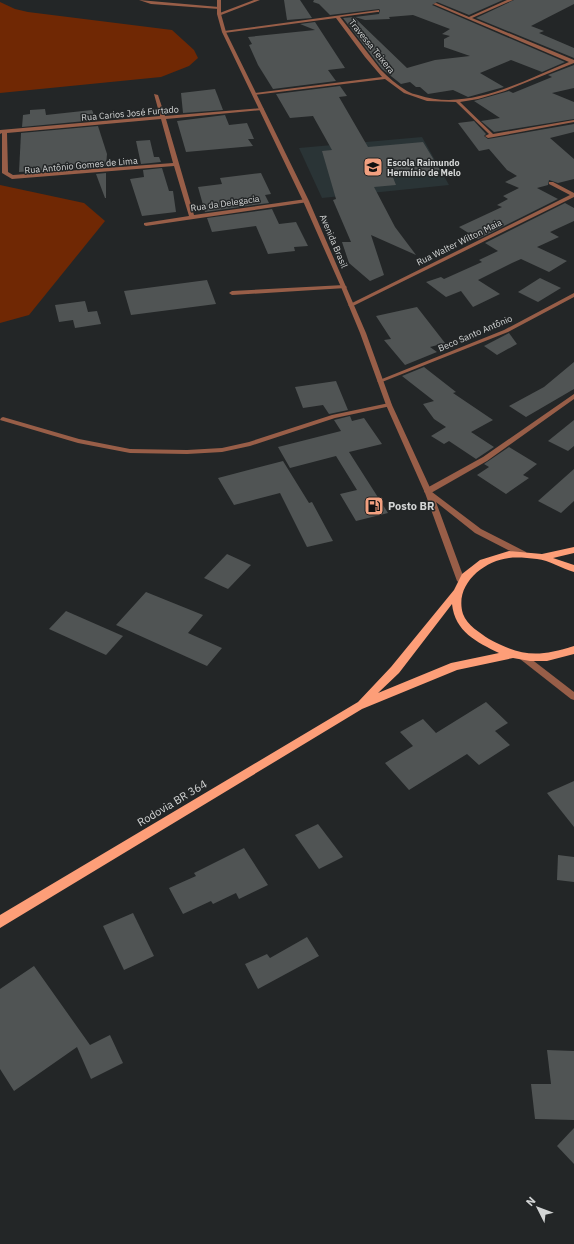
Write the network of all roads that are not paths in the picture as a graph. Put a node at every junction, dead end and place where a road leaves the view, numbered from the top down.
1 (141, 0) edge
2 (219, 0) edge
3 (258, 0) edge
4 (512, 0) edge
5 (435, 4) dead end
6 (219, 11) junction
7 (377, 11) dead end
8 (338, 18) junction
9 (469, 18) junction
10 (224, 32) junction
11 (573, 61) edge
12 (385, 78) junction
13 (255, 94) junction
14 (156, 95) dead end
15 (457, 101) junction
16 (262, 109) junction
17 (163, 118) junction
18 (574, 121) edge
19 (2, 132) edge
20 (177, 164) junction
21 (551, 183) dead end
22 (574, 195) edge
23 (306, 201) junction
24 (192, 217) junction
25 (146, 224) dead end
26 (344, 288) junction
27 (232, 293) dead end
28 (574, 295) edge
29 (351, 305) junction
30 (380, 381) junction
31 (574, 396) edge
32 (389, 405) junction
33 (3, 419) dead end
34 (429, 492) junction
35 (574, 550) edge
36 (523, 554) junction
37 (544, 556) junction
38 (574, 569) edge
39 (461, 581) junction
40 (456, 593) junction
41 (574, 650) edge
42 (511, 654) junction
43 (522, 657) junction
44 (574, 697) edge
45 (358, 706) junction
46 (0, 922) edge

1 - 6 street
2 - 6 street, Avenida Brasil
3 - 6 street
4 - 9 street
5 - 9 street
6 - 10 street, Avenida Brasil
7 - 8 street
8 - 10 street
8 - 12 street, Travessa Teixera
9 - 11 street
10 - 13 street, Avenida Brasil
11 - 15 street, Travessa Teixera
12 - 13 street
12 - 15 street, Travessa Teixera
13 - 16 street, Avenida Brasil
14 - 17 street
15 - 18 street
16 - 17 street, Rua Carios José Furtado
16 - 23 street, Avenida Brasil
17 - 19 street, Rua Carios José Furtado
17 - 20 street
19 - 20 street, Rua Antônio Gomes de Lima
20 - 24 street
21 - 22 street
22 - 29 street, Rua Walter Wilton Maia
23 - 24 street, Rua da Delegacia
23 - 26 street, Avenida Brasil
24 - 25 street, Rua da Delegacia
26 - 27 street
26 - 29 street, Avenida Brasil
28 - 30 street, Beco Santo Antônio
29 - 30 street, Avenida Brasil
30 - 32 street, Avenida Brasil
31 - 34 street
32 - 33 street
32 - 34 street, Avenida Brasil
34 - 36 street, Avenida Brasil
34 - 39 street, Avenida Brasil
35 - 37 main road, Rodovia BR 364
36 - 37 main road, Rodovia BR 364
36 - 39 main road, Rodovia BR 364
37 - 38 main road, Rodovia BR 364
39 - 40 main road, Rodovia BR 364
40 - 42 main road, Rodovia BR 364
40 - 45 main road, Rodovia BR 364
41 - 43 main road, Rodovia BR 364
42 - 43 main road, Rodovia BR 364
42 - 45 main road, Rodovia BR 364
43 - 44 street
45 - 46 main road, Rodovia BR 364

